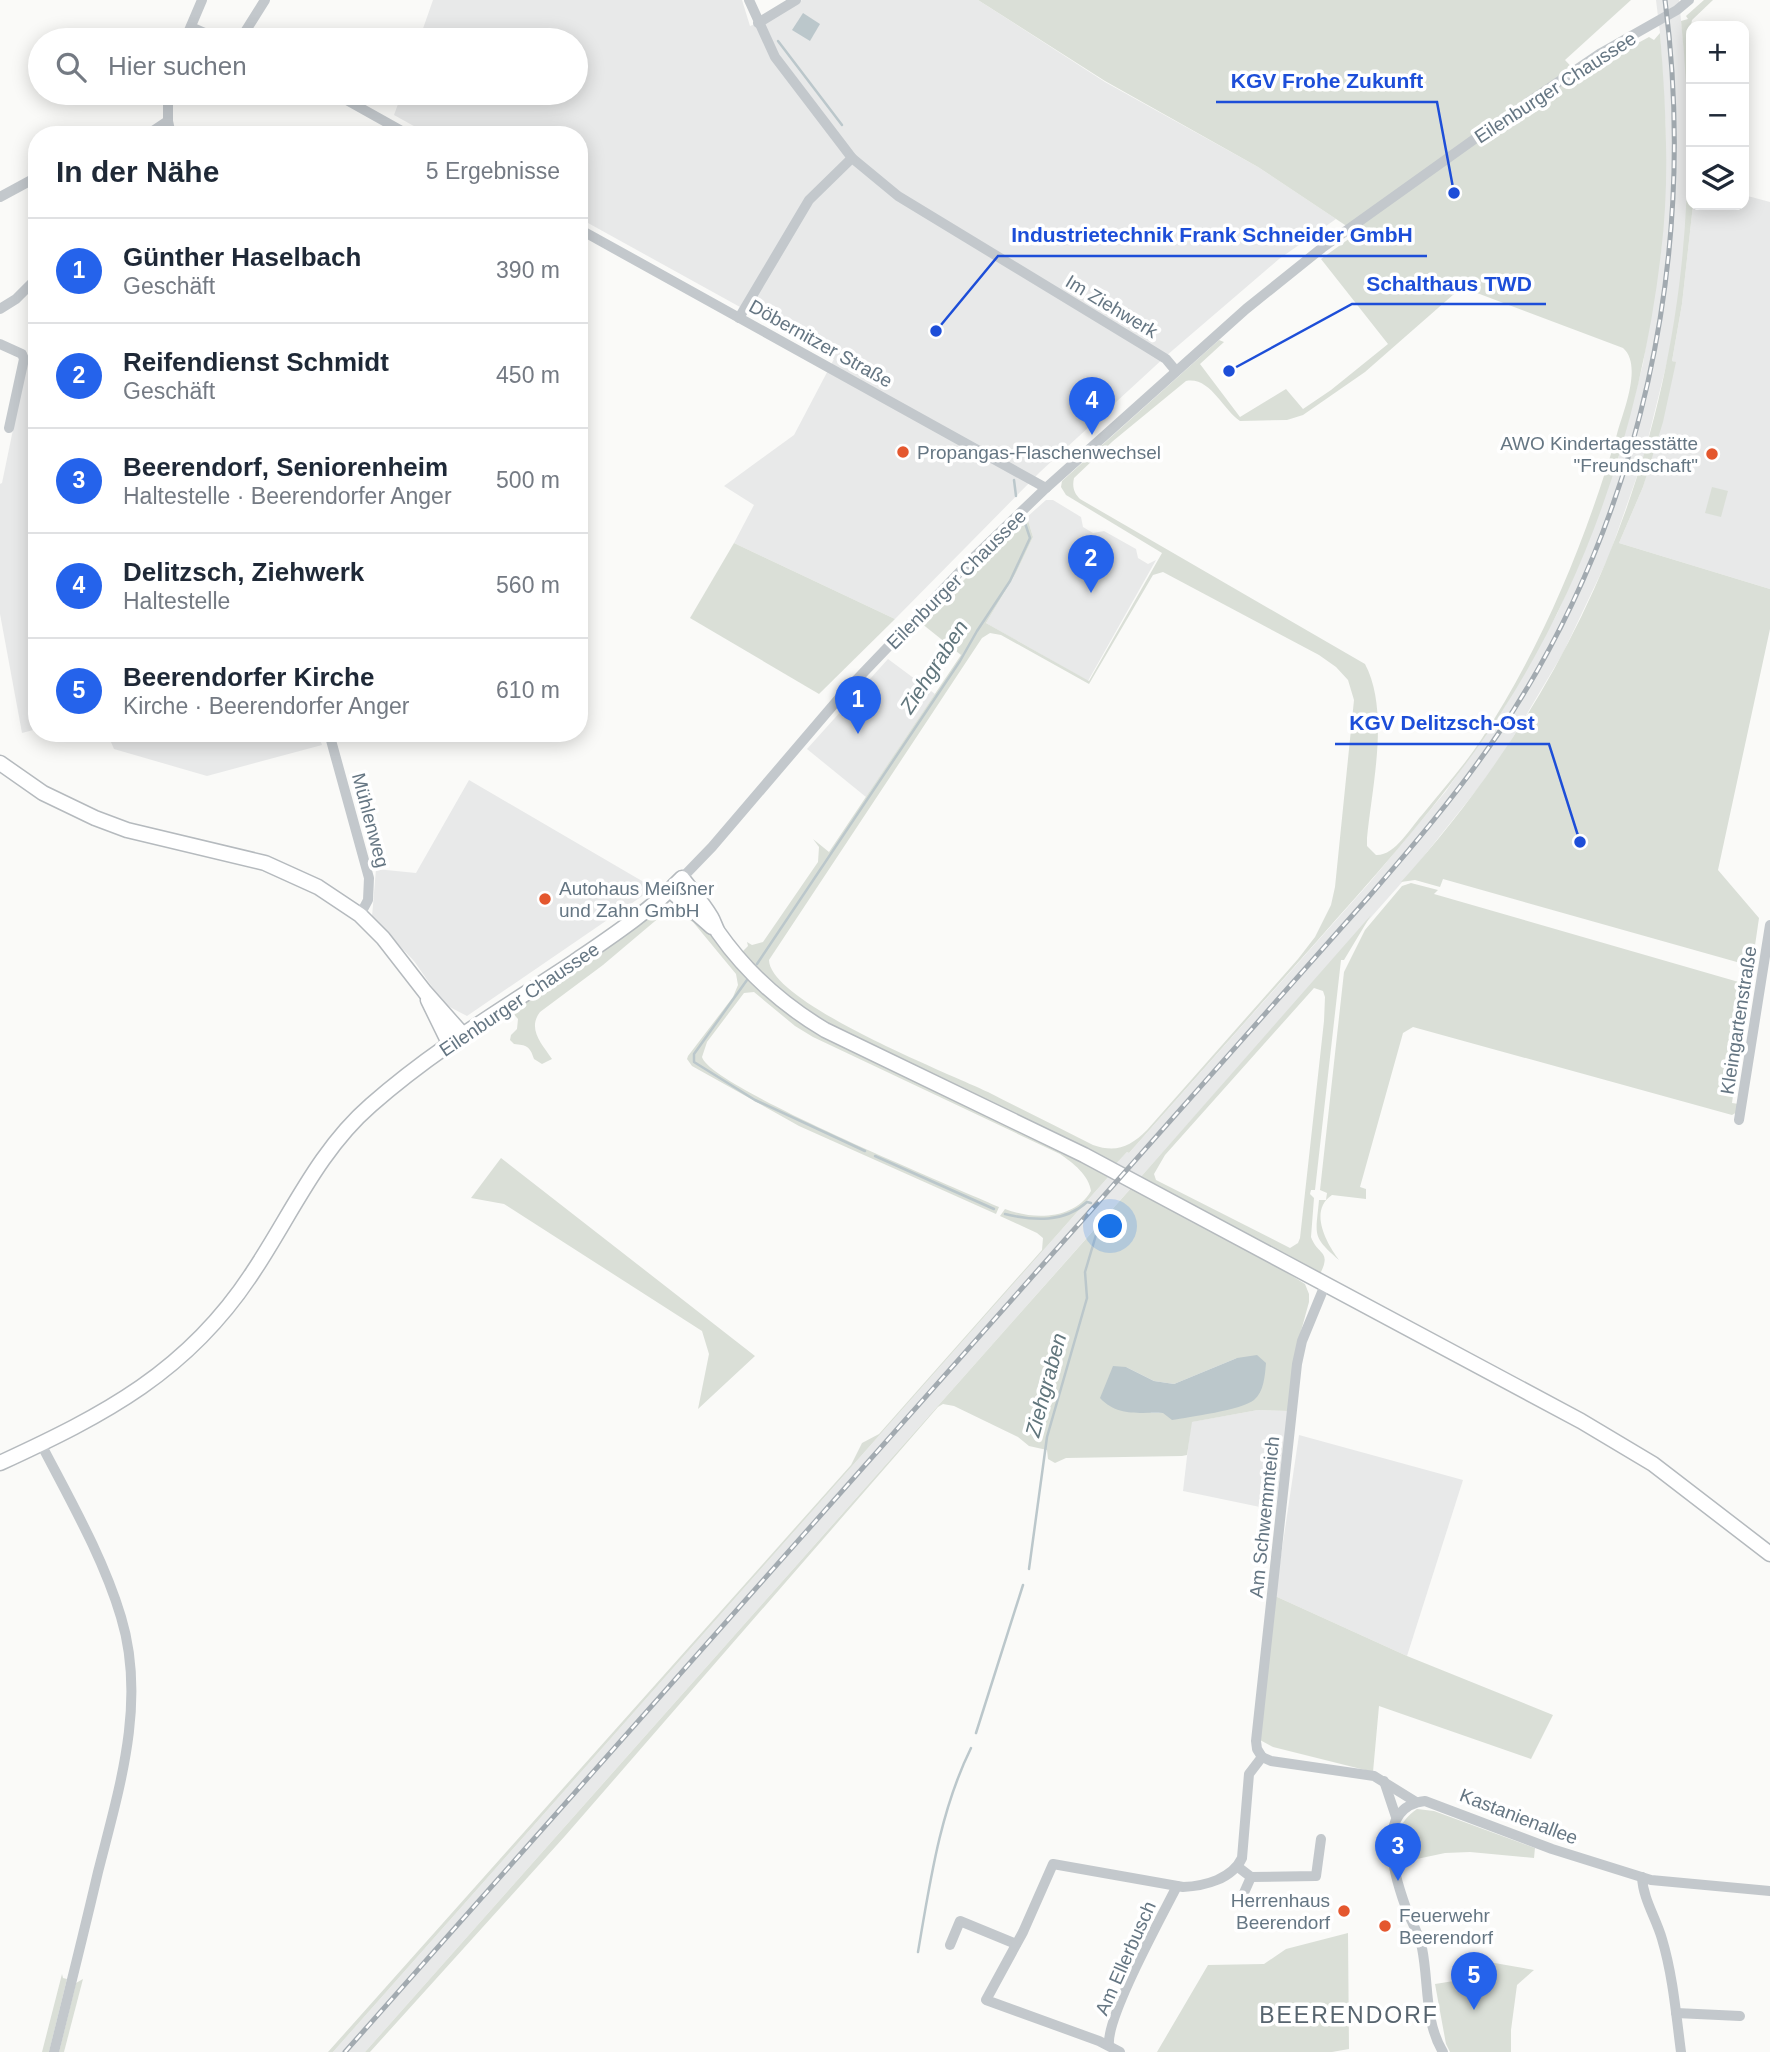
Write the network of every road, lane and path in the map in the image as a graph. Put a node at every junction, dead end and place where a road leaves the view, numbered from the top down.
1 (202, 0) edge
2 (265, 0) edge
3 (749, 0) edge
4 (796, 0) edge
5 (1689, 0) edge
6 (758, 23) junction
7 (191, 27) edge
8 (248, 28) edge
9 (168, 105) edge
10 (355, 105) edge
11 (168, 121) junction
12 (160, 126) edge
13 (169, 126) edge
14 (393, 126) edge
15 (852, 158) junction
16 (28, 182) edge
17 (0, 197) edge
18 (588, 234) edge
19 (28, 287) edge
20 (0, 309) edge
21 (739, 318) junction
22 (0, 344) edge
23 (1176, 371) junction
24 (9, 428) dead end
25 (1046, 488) junction
26 (331, 742) edge
27 (0, 763) edge
28 (682, 878) junction
29 (670, 890) junction
30 (360, 915) junction
31 (1770, 925) edge
32 (716, 929) junction
33 (425, 992) junction
34 (464, 1036) junction
35 (450, 1045) junction
36 (1739, 1120) dead end
37 (1325, 1285) junction
38 (41, 1444) junction
39 (0, 1463) edge
40 (1770, 1554) edge
41 (1262, 1757) junction
42 (1384, 1781) junction
43 (1416, 1802) junction
44 (1396, 1817) junction
45 (1321, 1839) dead end
46 (1238, 1867) junction
47 (1251, 1877) junction
48 (1642, 1877) junction
49 (1177, 1886) junction
50 (1770, 1891) edge
51 (1243, 1895) dead end
52 (1016, 1944) junction
53 (950, 1945) dead end
54 (1676, 2013) junction
55 (1740, 2017) dead end
56 (1109, 2045) junction
57 (54, 2052) edge
58 (1120, 2052) edge
59 (1443, 2052) edge
60 (1681, 2052) edge

1 - 7 street
2 - 8 street
3 - 6 street, Im Ziehwerk
4 - 6 street
5 - 23 street, Eilenburger Chaussee
6 - 15 street, Im Ziehwerk
9 - 11 street
10 - 14 street
11 - 12 street
11 - 13 street
15 - 21 street
15 - 23 street, Im Ziehwerk
16 - 17 street
18 - 21 street, Döbernitzer Straße
19 - 20 street
21 - 25 street, Döbernitzer Straße
22 - 24 street
23 - 25 street, Eilenburger Chaussee
25 - 28 street, Eilenburger Chaussee
26 - 30 street, Mühlenweg
27 - 30 main road
28 - 29 main road, Eilenburger Chaussee
28 - 32 main road
29 - 32 main road
29 - 34 main road, Eilenburger Chaussee
30 - 33 main road
31 - 36 street, Kleingartenstraße
32 - 37 main road
33 - 34 main road
33 - 35 main road
34 - 35 main road, Eilenburger Chaussee
35 - 38 main road, Eilenburger Chaussee
37 - 40 main road
37 - 41 street, Am Schwemmteich
38 - 39 main road, Eilenburger Chaussee
38 - 57 street
41 - 42 street, Kastanienallee
41 - 46 street
42 - 43 street, Kastanienallee
42 - 44 street
43 - 44 street
43 - 48 street, Kastanienallee
44 - 59 street
45 - 47 street
46 - 47 street
46 - 49 street, Am Ellerbusch
47 - 51 street
48 - 50 street, Kastanienallee
48 - 54 street
49 - 52 street, Am Ellerbusch
49 - 56 street, Am Ellerbusch
52 - 53 street
52 - 56 street, Am Ellerbusch
54 - 55 street
54 - 60 street
56 - 58 street, Am Ellerbusch

